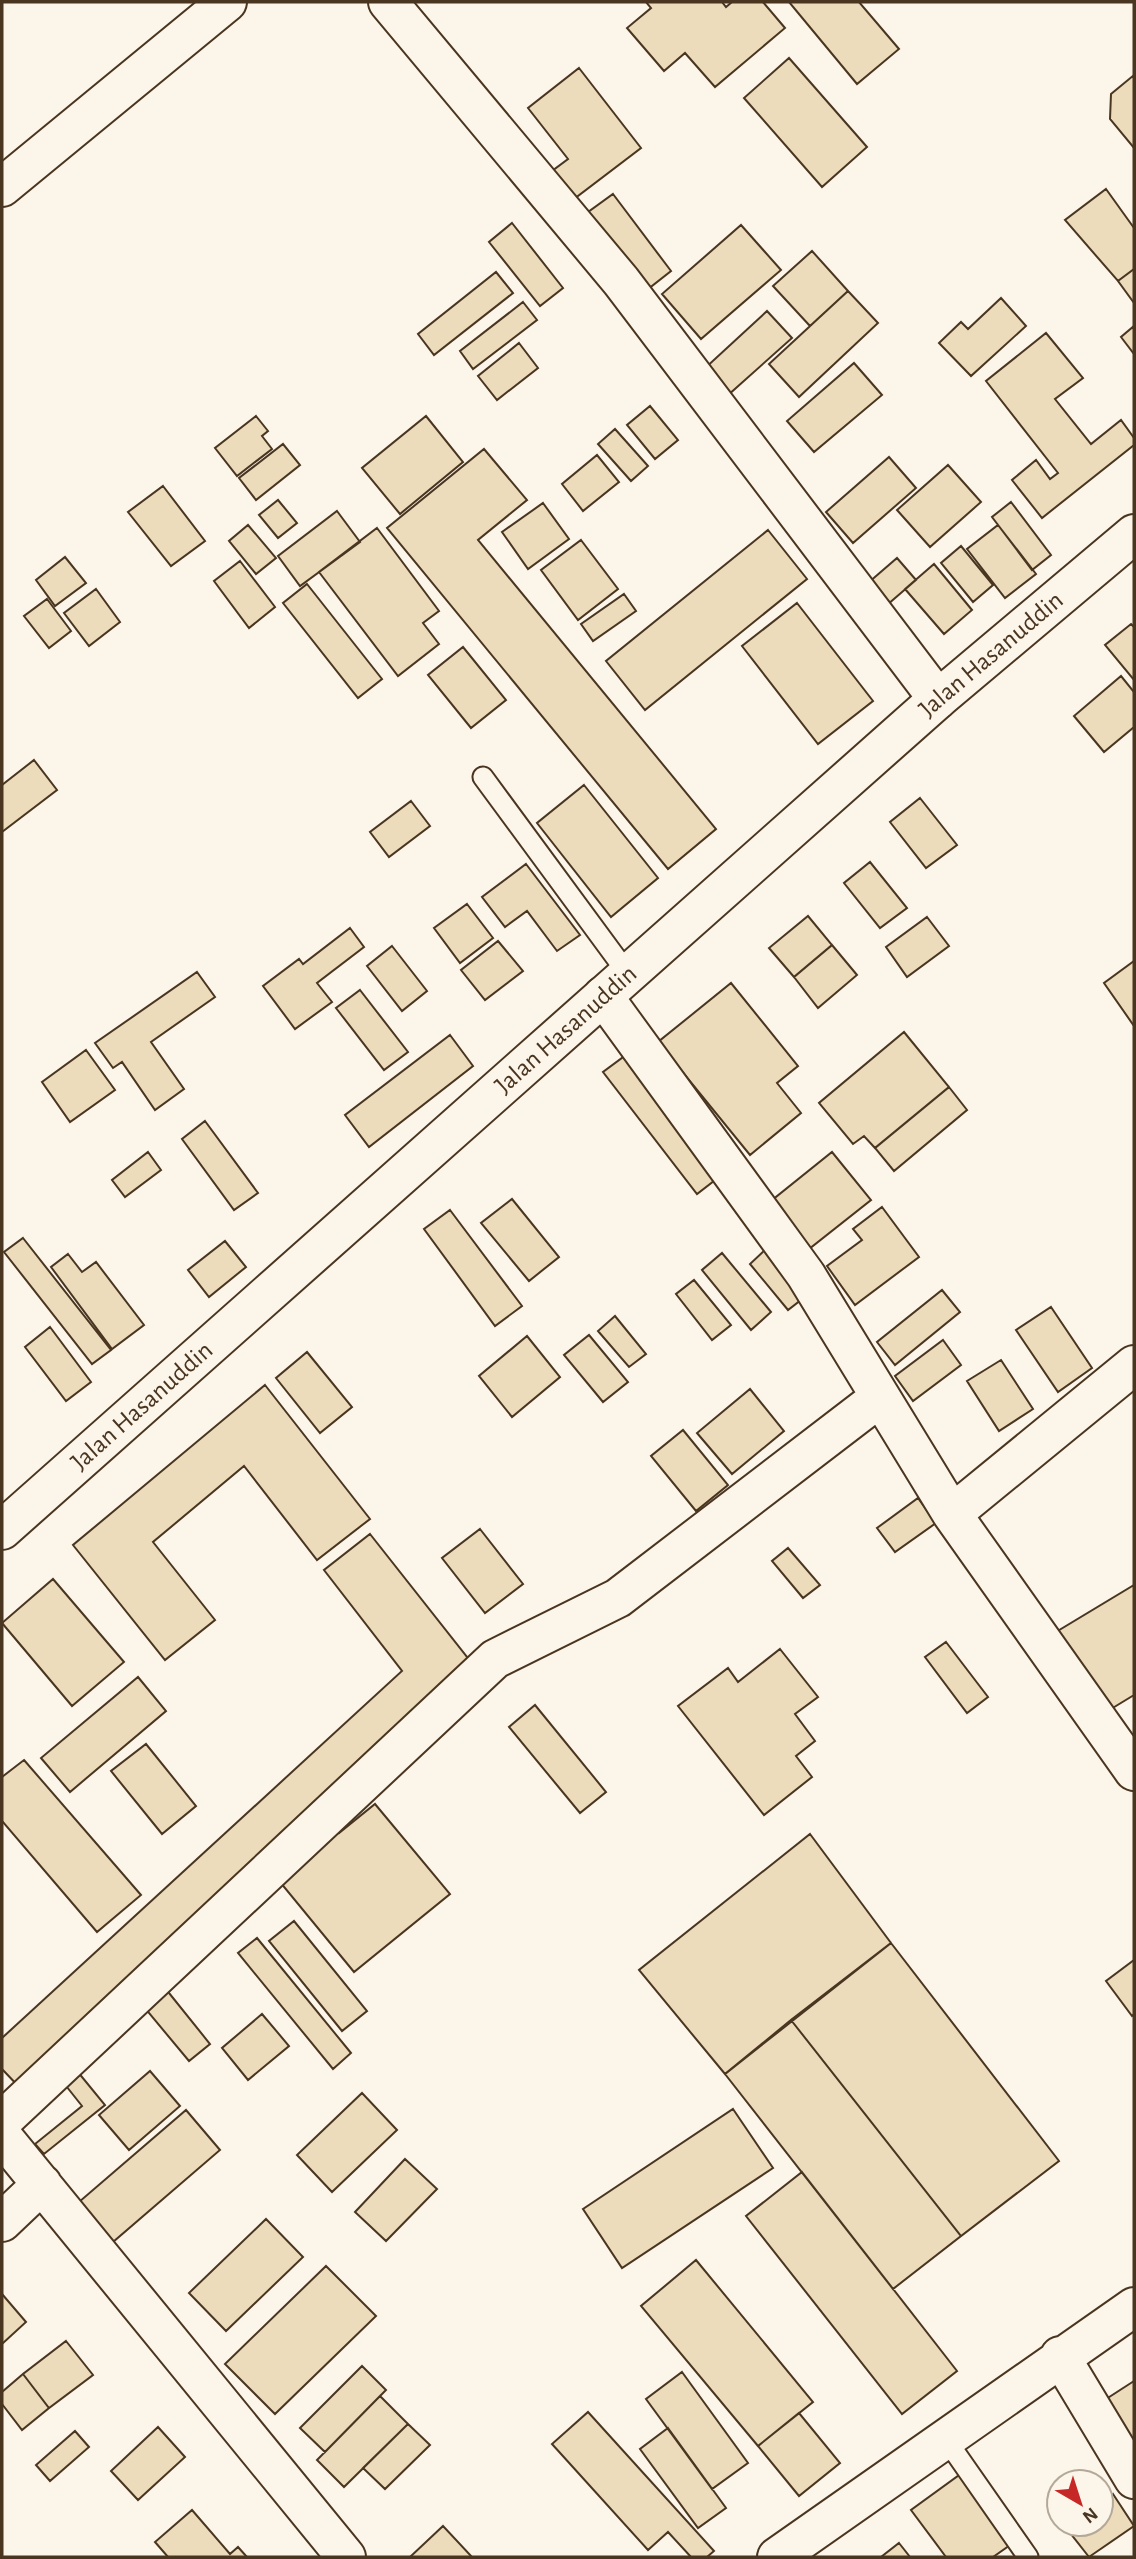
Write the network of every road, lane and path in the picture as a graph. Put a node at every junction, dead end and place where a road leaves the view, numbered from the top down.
1 (227, 2) edge
2 (388, 2) edge
3 (2, 187) edge
4 (1134, 534) edge
5 (938, 699) junction
6 (483, 777) dead end
7 (615, 985) junction
8 (1134, 1365) edge
9 (879, 1398) junction
10 (952, 1514) junction
11 (2, 1530) edge
12 (1134, 1771) edge
13 (2, 2121) edge
14 (2, 2136) edge
15 (42, 2185) junction
16 (2, 2222) edge
17 (1134, 2306) edge
18 (1060, 2356) junction
19 (945, 2438) junction
20 (1134, 2479) edge
21 (781, 2556) edge
22 (346, 2557) edge
23 (1028, 2557) edge

1 - 3 street
2 - 5 street
4 - 5 street, Jalan Hasanuddin
5 - 7 street, Jalan Hasanuddin
6 - 7 lane
7 - 9 street
7 - 11 street, Jalan Hasanuddin
8 - 10 street
9 - 10 street
9 - 13 street
10 - 12 street
14 - 15 street
15 - 16 street
15 - 22 street
17 - 18 street
18 - 19 street
18 - 20 street
19 - 21 street
19 - 23 lane

